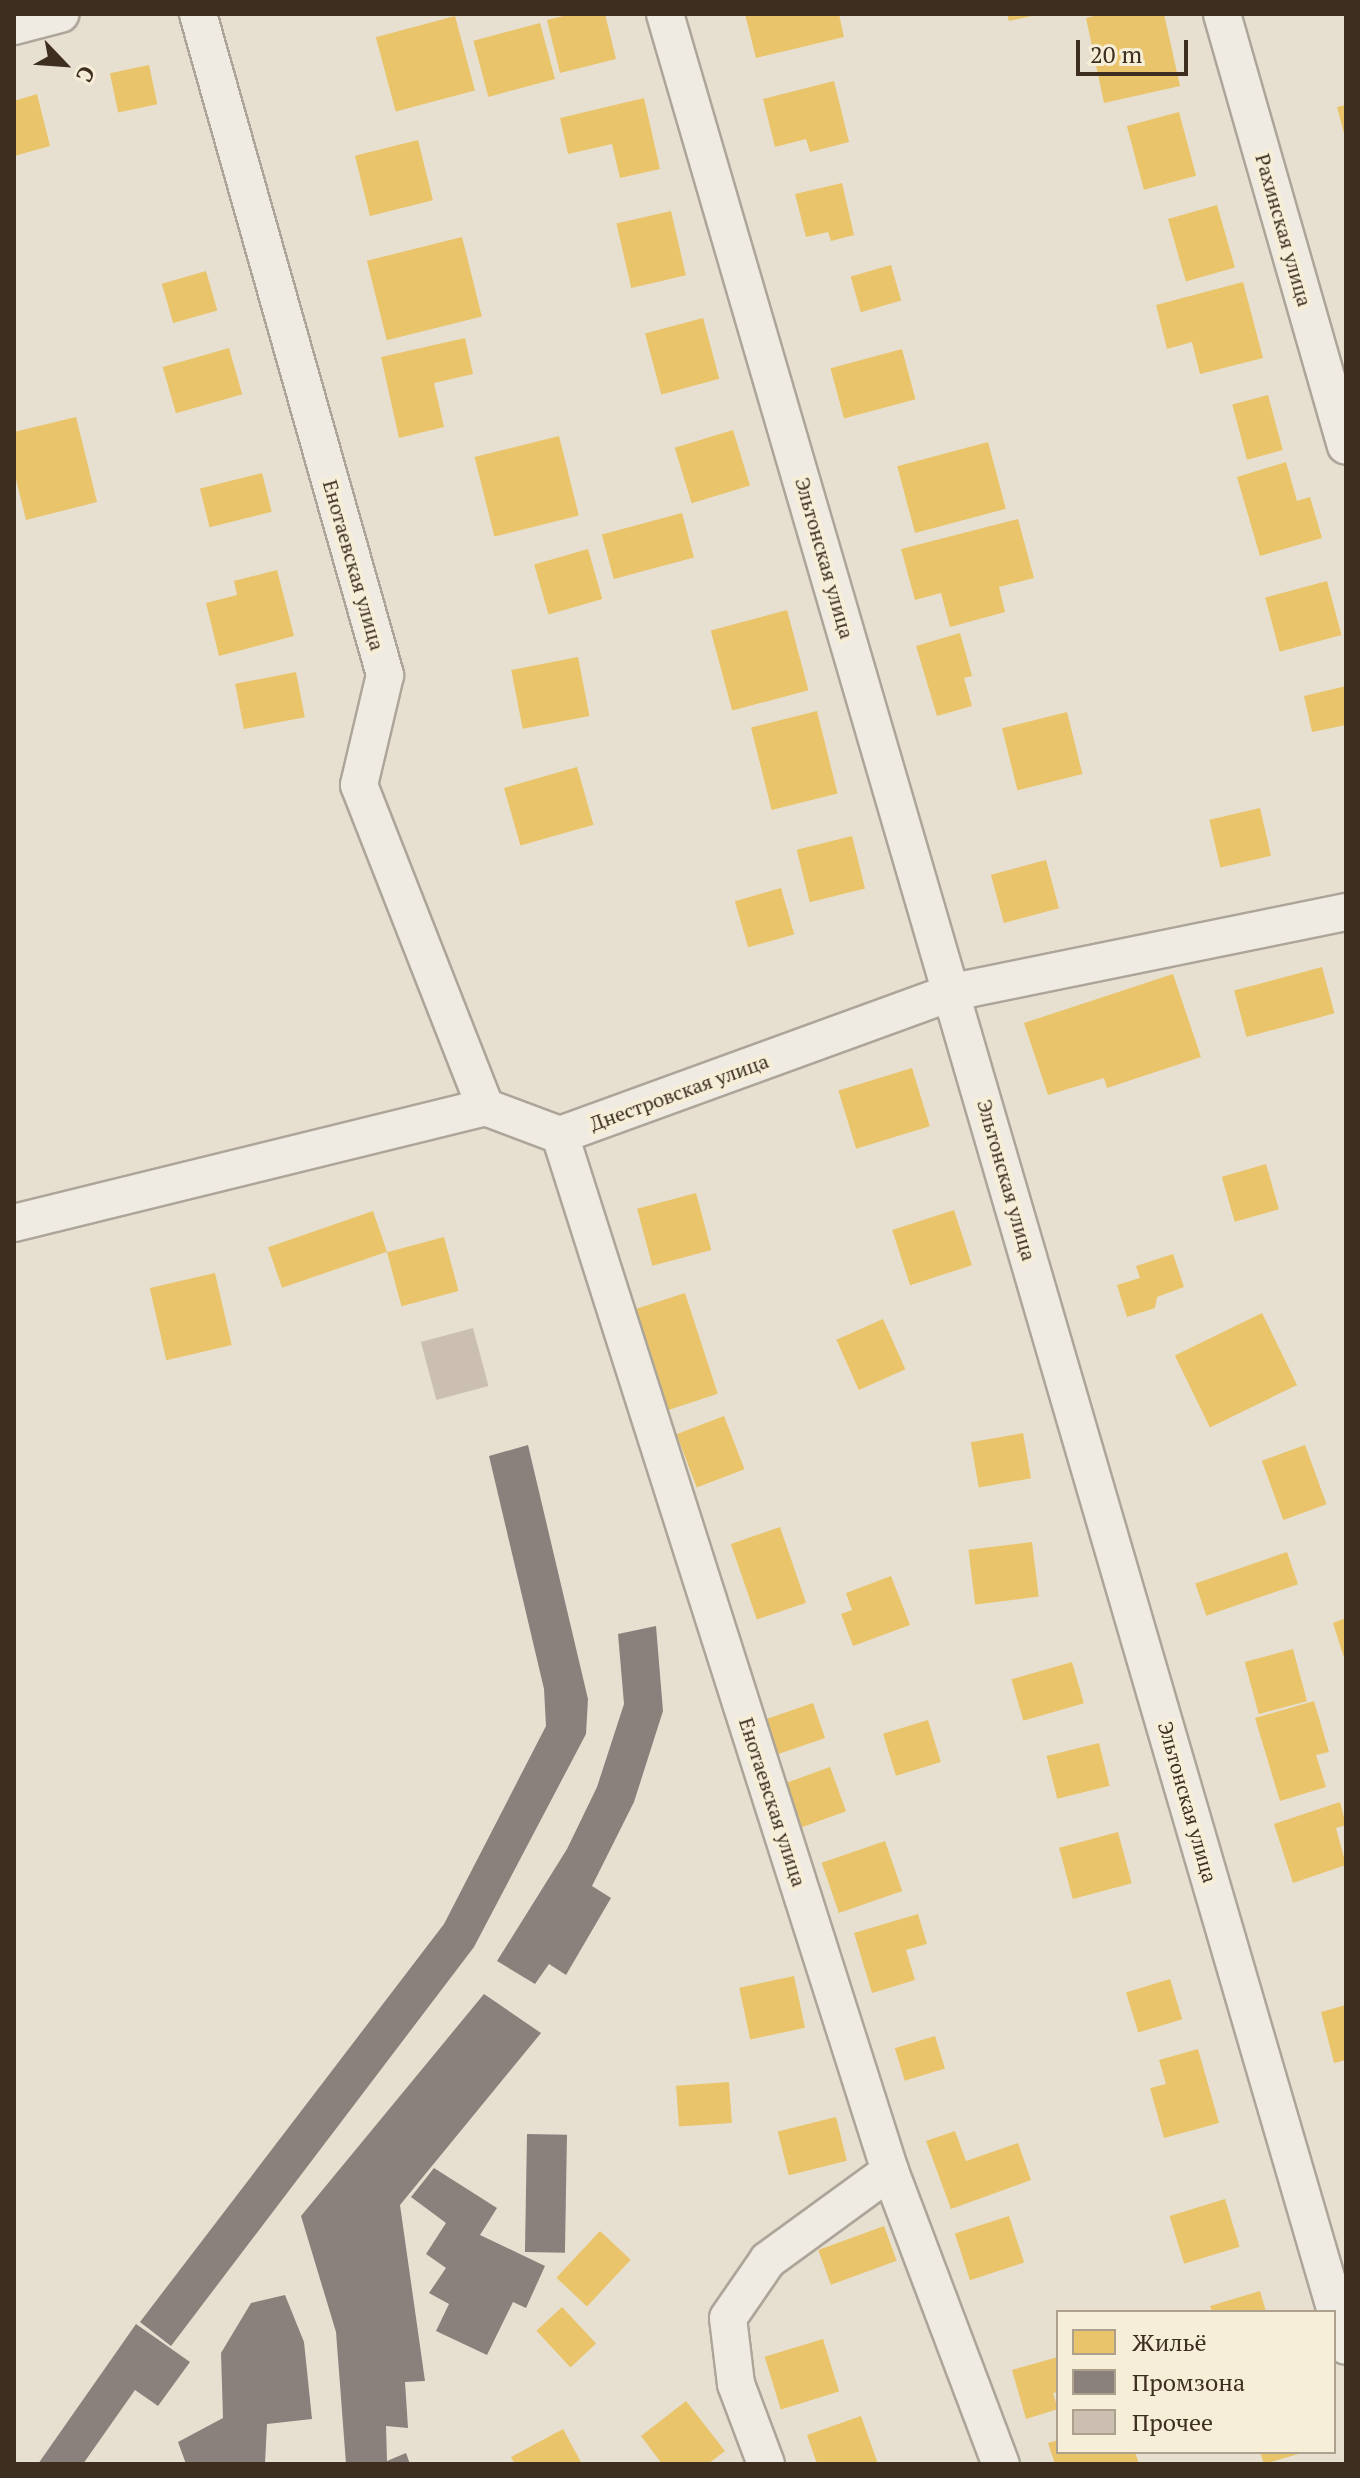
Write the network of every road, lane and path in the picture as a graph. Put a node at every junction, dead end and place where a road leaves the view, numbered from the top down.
1 (60, 14) edge
2 (198, 14) edge
3 (665, 14) edge
4 (1222, 14) edge
5 (14, 26) edge
6 (1346, 446) edge
7 (1346, 912) edge
8 (953, 992) junction
9 (485, 1107) junction
10 (560, 1135) junction
11 (14, 1223) edge
12 (890, 2171) junction
13 (1336, 2310) edge
14 (1336, 2312) edge
15 (1346, 2346) edge
16 (766, 2464) edge
17 (1001, 2464) edge

1 - 5 street
2 - 9 street, Енотаевская улица
3 - 8 street, Эльтонская улица
4 - 6 street, Рахинская улица
7 - 8 street, Днестровская улица
8 - 10 street, Днестровская улица
8 - 13 street, Эльтонская улица
9 - 10 street
9 - 11 street
10 - 12 street, Енотаевская улица
12 - 16 street
12 - 17 street, Енотаевская улица
14 - 15 street, Эльтонская улица

